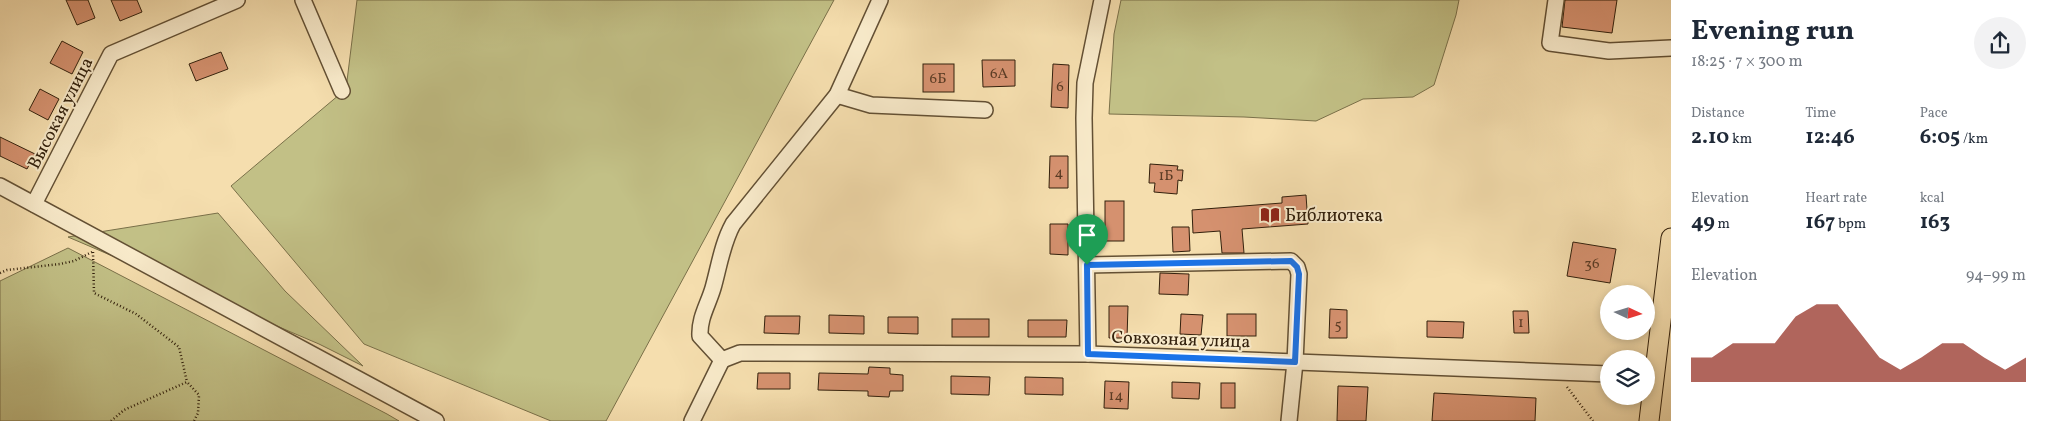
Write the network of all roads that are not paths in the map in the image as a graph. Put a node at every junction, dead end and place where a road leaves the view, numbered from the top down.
1 (237, 0) edge
2 (302, 0) edge
3 (880, 0) edge
4 (1102, 0) edge
5 (1556, 0) edge
6 (1671, 48) edge
7 (342, 91) dead end
8 (838, 95) junction
9 (985, 110) dead end
10 (0, 186) edge
11 (34, 204) junction
12 (1671, 238) edge
13 (1670, 259) edge
14 (1087, 265) junction
15 (1654, 350) edge
16 (1088, 354) junction
17 (722, 360) junction
18 (1295, 362) junction
19 (1600, 374) edge
20 (1649, 405) edge
21 (436, 421) edge
22 (692, 421) edge
23 (1289, 421) edge
24 (1649, 421) edge

1 - 11 street, Высокая улица
2 - 7 street
3 - 8 street
4 - 14 street
5 - 6 street
8 - 9 street
8 - 17 street
10 - 11 street
11 - 21 street
12 - 13 main road
13 - 15 main road
14 - 16 street
14 - 18 street
16 - 17 street, Совхозная улица
16 - 18 street, Совхозная улица
17 - 22 street
18 - 19 street, Совхозная улица
18 - 23 street
20 - 24 main road

